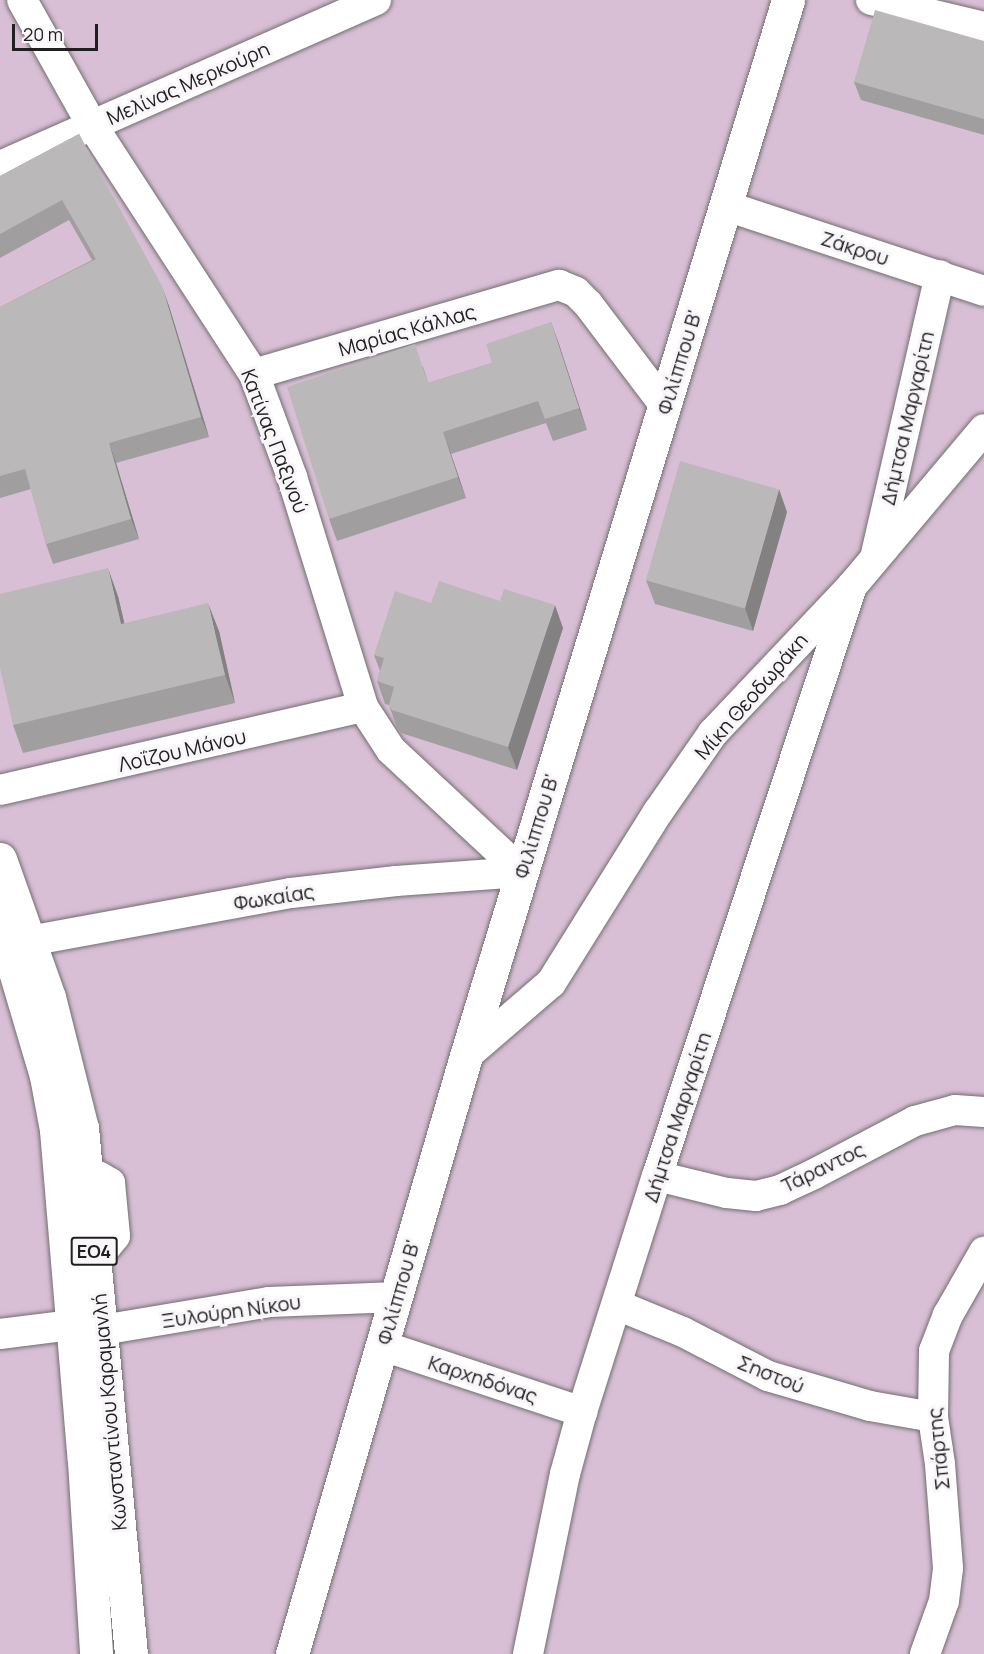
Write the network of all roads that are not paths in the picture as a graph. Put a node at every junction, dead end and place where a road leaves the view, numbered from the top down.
1 (22, 0) edge
2 (376, 0) edge
3 (788, 0) edge
4 (871, 0) edge
5 (984, 27) edge
6 (92, 125) junction
7 (0, 166) edge
8 (726, 206) junction
9 (940, 275) junction
10 (984, 291) edge
11 (254, 374) junction
12 (666, 407) junction
13 (984, 429) edge
14 (874, 560) junction
15 (852, 586) junction
16 (363, 707) junction
17 (0, 790) edge
18 (0, 859) edge
19 (522, 872) junction
20 (0, 922) edge
21 (29, 941) junction
22 (466, 1056) junction
23 (984, 1112) edge
24 (98, 1176) dead end
25 (657, 1176) junction
26 (106, 1246) dead end
27 (984, 1252) edge
28 (397, 1297) junction
29 (617, 1305) junction
30 (87, 1328) junction
31 (0, 1334) edge
32 (382, 1346) junction
33 (582, 1412) junction
34 (933, 1416) junction
35 (96, 1654) edge
36 (131, 1654) edge
37 (292, 1654) edge
38 (528, 1654) edge
39 (925, 1654) edge

1 - 6 street, Κατίνας Παξινού
2 - 6 street, Μελίνας Μερκούρη
3 - 8 main road, Φιλίππου Β'
4 - 5 street
6 - 7 street, Μελίνας Μερκούρη
6 - 11 street, Κατίνας Παξινού
8 - 9 street, Ζάκρου
8 - 12 main road, Φιλίππου Β'
9 - 10 street, Ζάκρου
9 - 14 street, Δήμτσα Μαργαρίτη
11 - 12 street, Μαρίας Κάλλας
11 - 16 street, Κατίνας Παξινού
12 - 19 main road, Φιλίππου Β'
13 - 14 street, Μίκη Θεοδωράκη
14 - 15 street, Μίκη Θεοδωράκη
15 - 22 street, Μίκη Θεοδωράκη
15 - 25 street, Δήμτσα Μαργαρίτη
16 - 17 street, Λοΐζου Μάνου
16 - 19 street, Κατίνας Παξινού
18 - 21 main road, Κωνσταντίνου Καραμανλή / ΕΟ4
19 - 21 street, Φωκαίας
19 - 22 main road, Φιλίππου Β'
20 - 30 main road, Κωνσταντίνου Καραμανλή / ΕΟ4
21 - 30 main road, Κωνσταντίνου Καραμανλή / ΕΟ4
22 - 28 main road, Φιλίππου Β'
23 - 25 street, Τάραντος
24 - 26 street
25 - 29 street, Δήμτσα Μαργαρίτη
27 - 34 street, Σπάρτης
28 - 30 street, Ξυλούρη Νίκου
28 - 32 main road, Φιλίππου Β'
29 - 33 street, Δήμτσα Μαργαρίτη
29 - 34 street, Σηστού
30 - 31 street, Ξυλούρη Νίκου
30 - 35 main road, Κωνσταντίνου Καραμανλή / ΕΟ4
30 - 36 main road, Κωνσταντίνου Καραμανλή / ΕΟ4
32 - 33 street, Καρχηδόνας
32 - 37 main road, Φιλίππου Β'
33 - 38 street, Δήμτσα Μαργαρίτη
34 - 39 street, Σπάρτης

